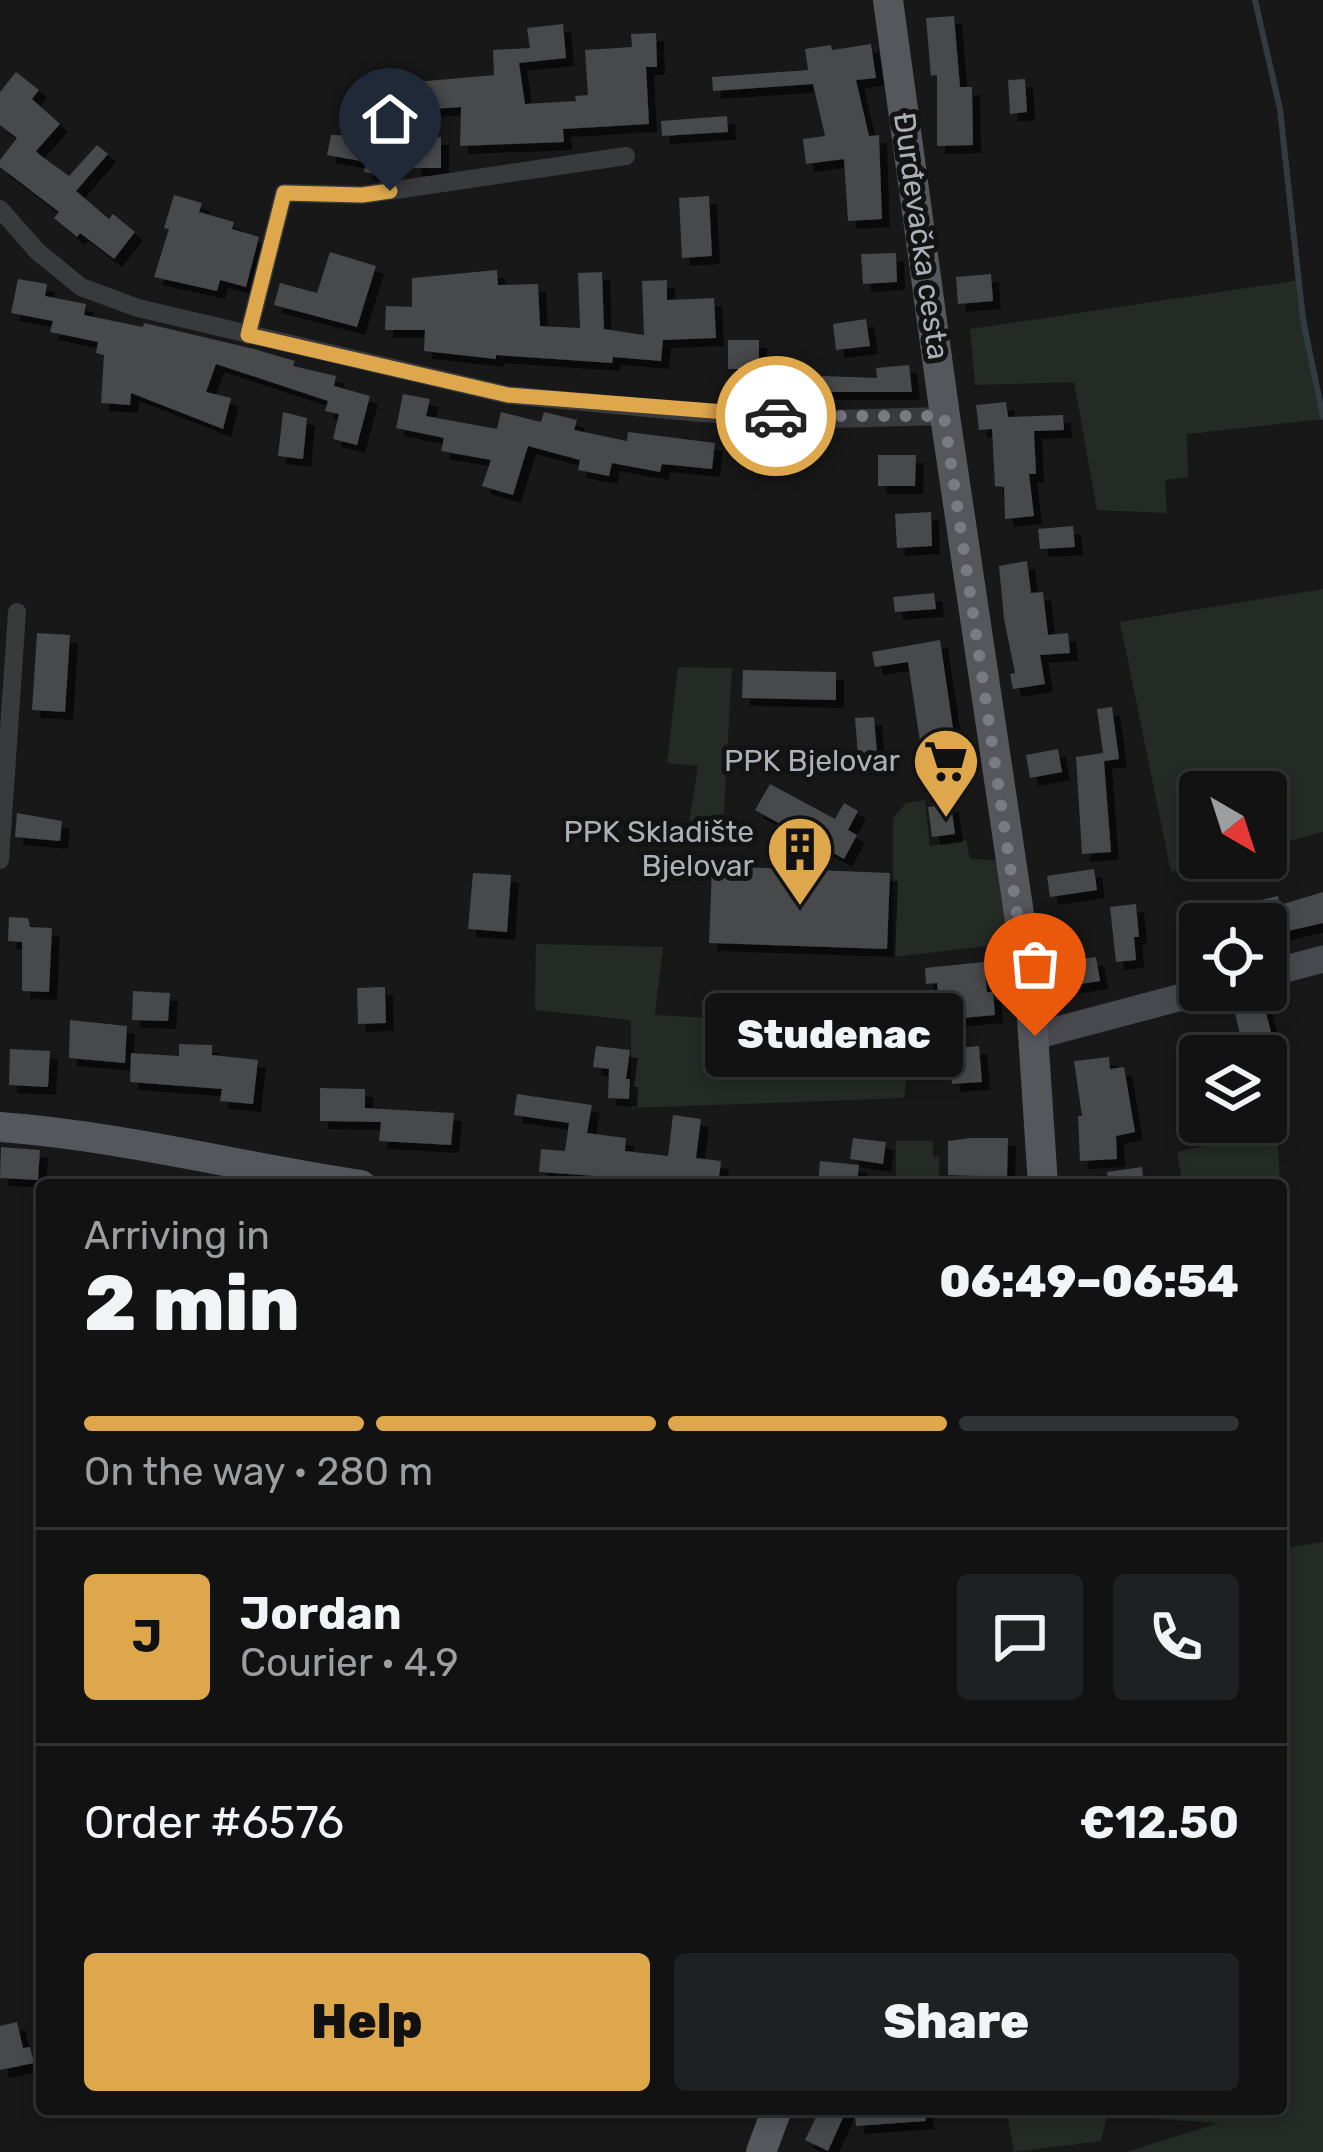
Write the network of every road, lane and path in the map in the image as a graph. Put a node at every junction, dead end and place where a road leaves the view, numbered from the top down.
1 (888, 0) edge
2 (626, 156) dead end
3 (0, 209) edge
4 (248, 335) junction
5 (944, 416) junction
6 (17, 612) dead end
7 (0, 860) edge
8 (1323, 959) edge
9 (1287, 968) edge
10 (1179, 998) edge
11 (1035, 1036) junction
12 (0, 1126) edge
13 (322, 1179) edge
14 (1042, 1179) edge
15 (775, 2115) edge
16 (761, 2152) edge

1 - 5 main road, Đurđevačka cesta
2 - 4 street
3 - 4 street
4 - 5 street
5 - 11 main road, Đurđevačka cesta
6 - 7 street
8 - 9 main road
10 - 11 main road
11 - 14 main road, Đurđevačka cesta
12 - 13 main road
15 - 16 main road

